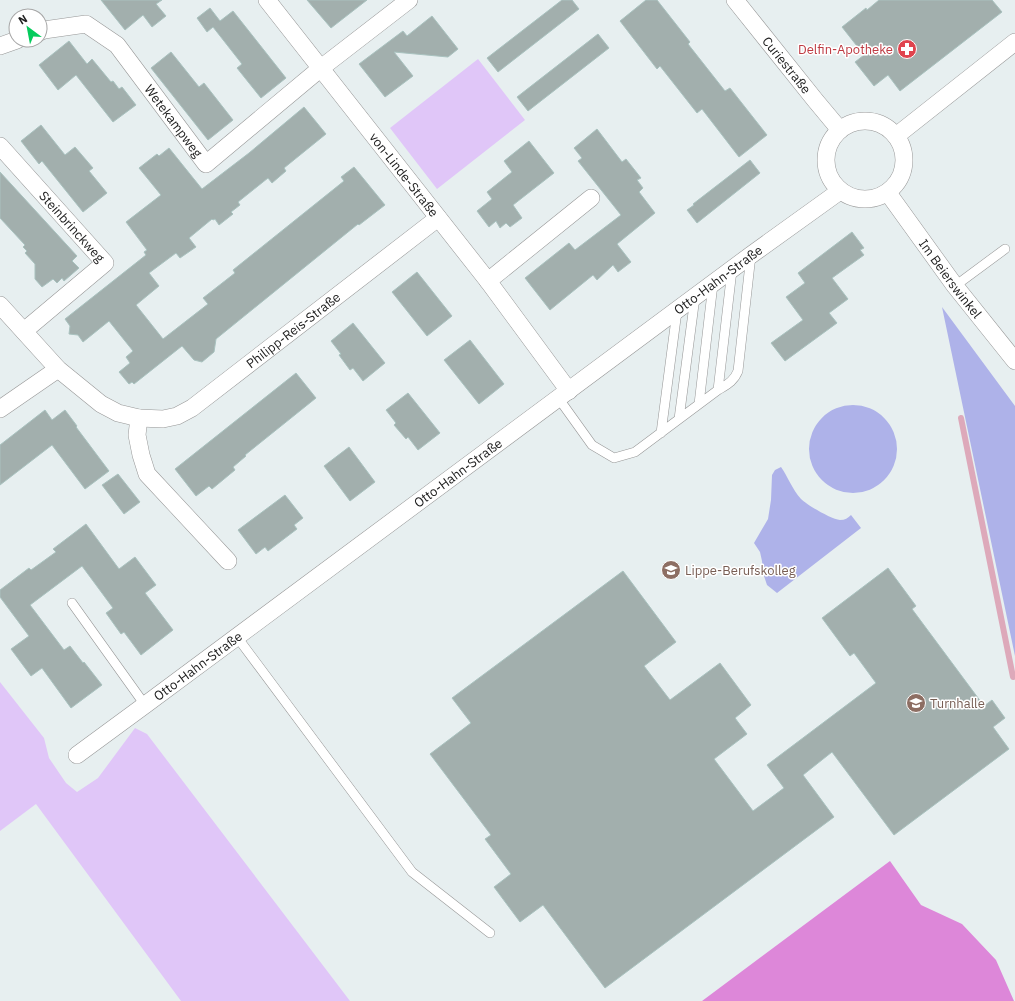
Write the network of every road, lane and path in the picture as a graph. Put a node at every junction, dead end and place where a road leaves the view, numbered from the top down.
1 (268, 0) edge
2 (409, 0) edge
3 (735, 0) edge
4 (48, 29) edge
5 (1015, 42) edge
6 (321, 68) junction
7 (840, 130) junction
8 (896, 136) junction
9 (0, 146) edge
10 (840, 191) junction
11 (888, 193) junction
12 (591, 198) dead end
13 (438, 218) junction
14 (1005, 249) dead end
15 (751, 255) junction
16 (732, 270) junction
17 (488, 281) junction
18 (714, 284) junction
19 (955, 286) junction
20 (695, 297) junction
21 (0, 305) edge
22 (677, 311) junction
23 (24, 331) junction
24 (1015, 361) edge
25 (58, 369) junction
26 (718, 390) junction
27 (564, 395) junction
28 (699, 404) junction
29 (0, 409) edge
30 (139, 418) junction
31 (679, 419) junction
32 (661, 433) junction
33 (228, 561) dead end
34 (72, 603) dead end
35 (237, 637) junction
36 (145, 705) junction
37 (77, 755) dead end
38 (490, 933) dead end

1 - 6 street, von-Linde-Straße
2 - 6 street
3 - 7 street, Curiestraße
4 - 6 street, Wetekampweg
5 - 8 street
6 - 13 street, von-Linde-Straße
7 - 8 street
7 - 10 street
8 - 11 street
9 - 23 street, Steinbrinckweg
10 - 11 street
10 - 15 street, Otto-Hahn-Straße
11 - 19 street, Im Beierswinkel
12 - 17 street
13 - 17 street, von-Linde-Straße
13 - 30 street, Philipp-Reis-Straße
14 - 19 lane
15 - 16 street, Otto-Hahn-Straße
15 - 26 lane
16 - 18 street, Otto-Hahn-Straße
16 - 26 lane
17 - 27 street, von-Linde-Straße
18 - 20 street, Otto-Hahn-Straße
18 - 28 lane
19 - 24 street, Im Beierswinkel
20 - 22 street, Otto-Hahn-Straße
20 - 31 lane
21 - 23 street, Philipp-Reis-Straße
22 - 27 street, Otto-Hahn-Straße
22 - 32 lane
23 - 25 street, Philipp-Reis-Straße
25 - 29 street
25 - 30 street, Philipp-Reis-Straße
26 - 28 lane
27 - 32 lane
27 - 35 street, Otto-Hahn-Straße
28 - 31 lane
30 - 33 street
31 - 32 lane
34 - 36 lane
35 - 36 street, Otto-Hahn-Straße
35 - 38 lane
36 - 37 street, Otto-Hahn-Straße

